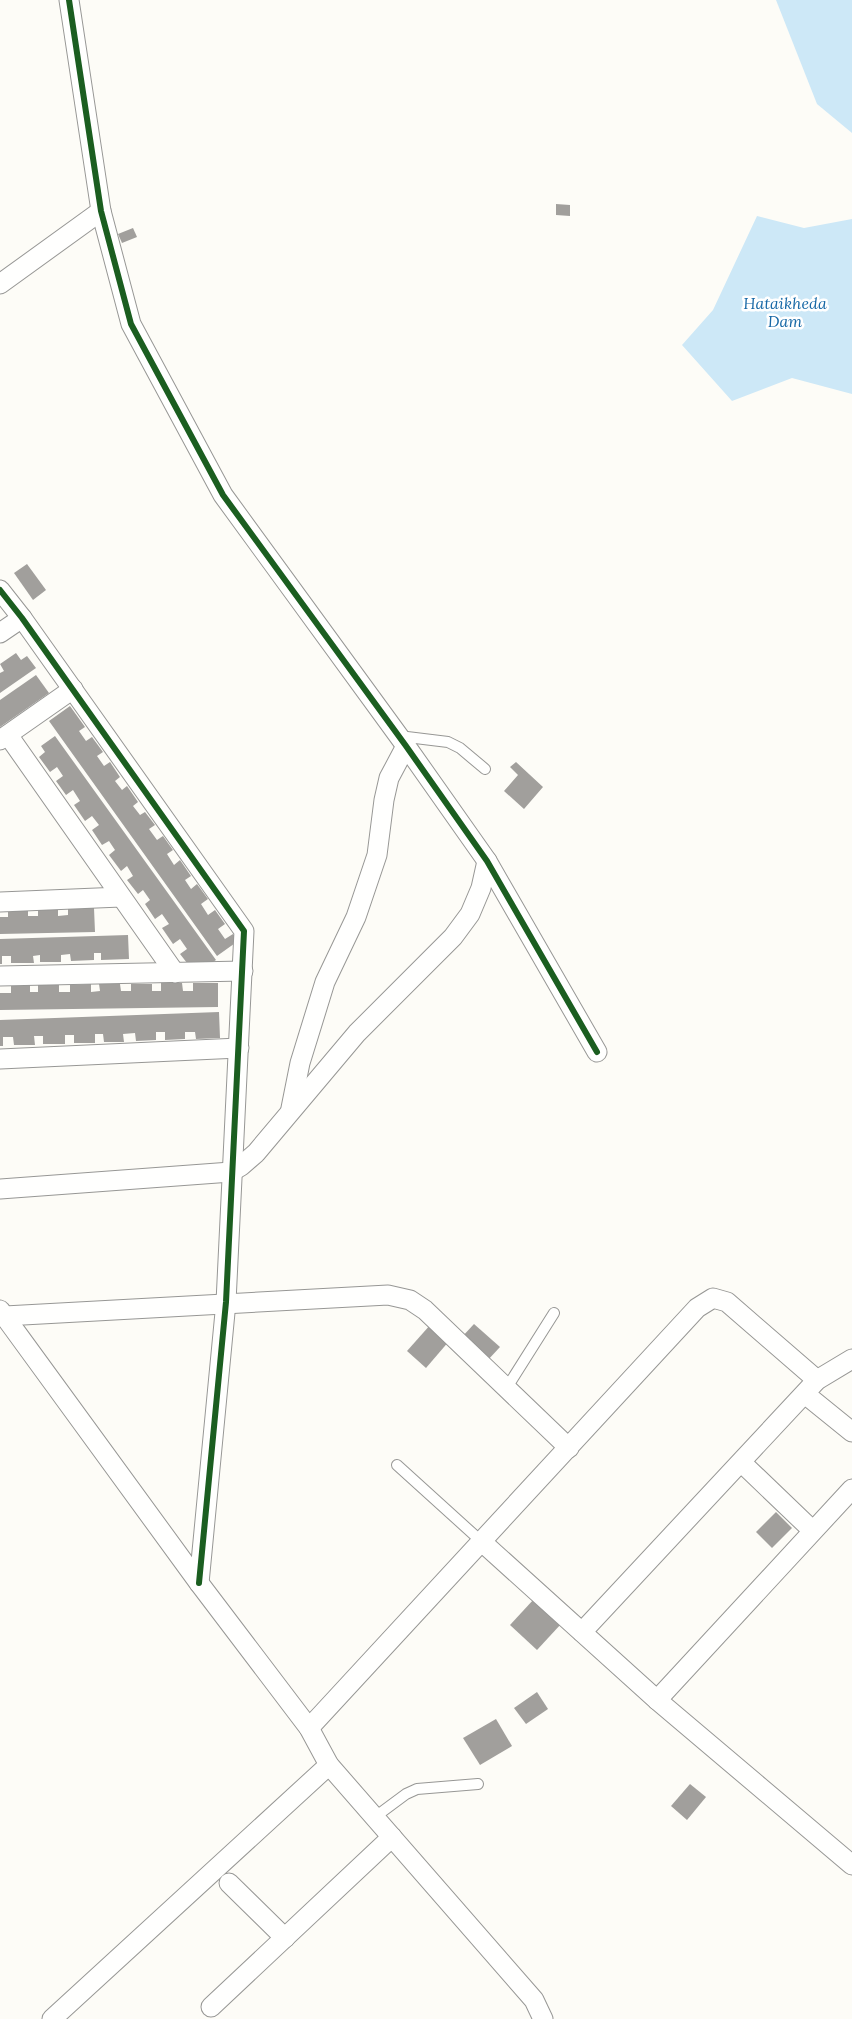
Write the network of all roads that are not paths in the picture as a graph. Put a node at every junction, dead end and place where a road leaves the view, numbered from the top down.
1 (69, 0) edge
2 (101, 211) junction
3 (0, 284) edge
4 (0, 590) edge
5 (22, 618) junction
6 (0, 633) edge
7 (73, 689) junction
8 (4, 738) edge
9 (403, 741) junction
10 (486, 769) dead end
11 (487, 861) junction
12 (121, 897) junction
13 (0, 902) edge
14 (243, 971) junction
15 (175, 973) junction
16 (0, 976) edge
17 (239, 1048) junction
18 (597, 1052) dead end
19 (0, 1059) edge
20 (291, 1108) junction
21 (231, 1172) junction
22 (0, 1189) edge
23 (226, 1302) junction
24 (2, 1313) edge
25 (554, 1313) dead end
26 (852, 1359) edge
27 (811, 1387) junction
28 (506, 1389) junction
29 (852, 1432) edge
30 (569, 1448) junction
31 (742, 1463) junction
32 (397, 1466) dead end
33 (852, 1489) edge
34 (812, 1530) junction
35 (482, 1542) junction
36 (199, 1583) junction
37 (582, 1632) junction
38 (657, 1700) junction
39 (309, 1728) junction
40 (329, 1764) junction
41 (478, 1784) dead end
42 (375, 1817) junction
43 (392, 1837) junction
44 (852, 1865) edge
45 (229, 1883) dead end
46 (285, 1938) junction
47 (211, 2008) dead end
48 (52, 2019) edge
49 (543, 2019) edge

1 - 2 street
2 - 3 street
2 - 9 street
4 - 5 street
5 - 6 street
5 - 7 street
7 - 8 street
7 - 14 street
8 - 12 street
9 - 10 lane
9 - 11 street
9 - 20 street
11 - 18 street
11 - 20 street
12 - 13 street
12 - 15 street
14 - 15 street
14 - 17 street
15 - 16 street
17 - 19 street
17 - 21 street
20 - 21 street
21 - 22 street
21 - 23 street
23 - 24 street
23 - 28 street
23 - 36 street
24 - 36 street
25 - 28 lane
26 - 27 street
27 - 29 street
27 - 30 street
27 - 31 street
28 - 30 street
30 - 35 street
31 - 34 street
31 - 37 street
32 - 35 lane
33 - 34 street
34 - 38 street
35 - 37 street
35 - 39 street
36 - 39 street
37 - 38 street
38 - 44 street
39 - 40 street
40 - 42 street
40 - 48 street
41 - 42 lane
42 - 43 street
43 - 46 street
43 - 49 street
45 - 46 street
46 - 47 street

